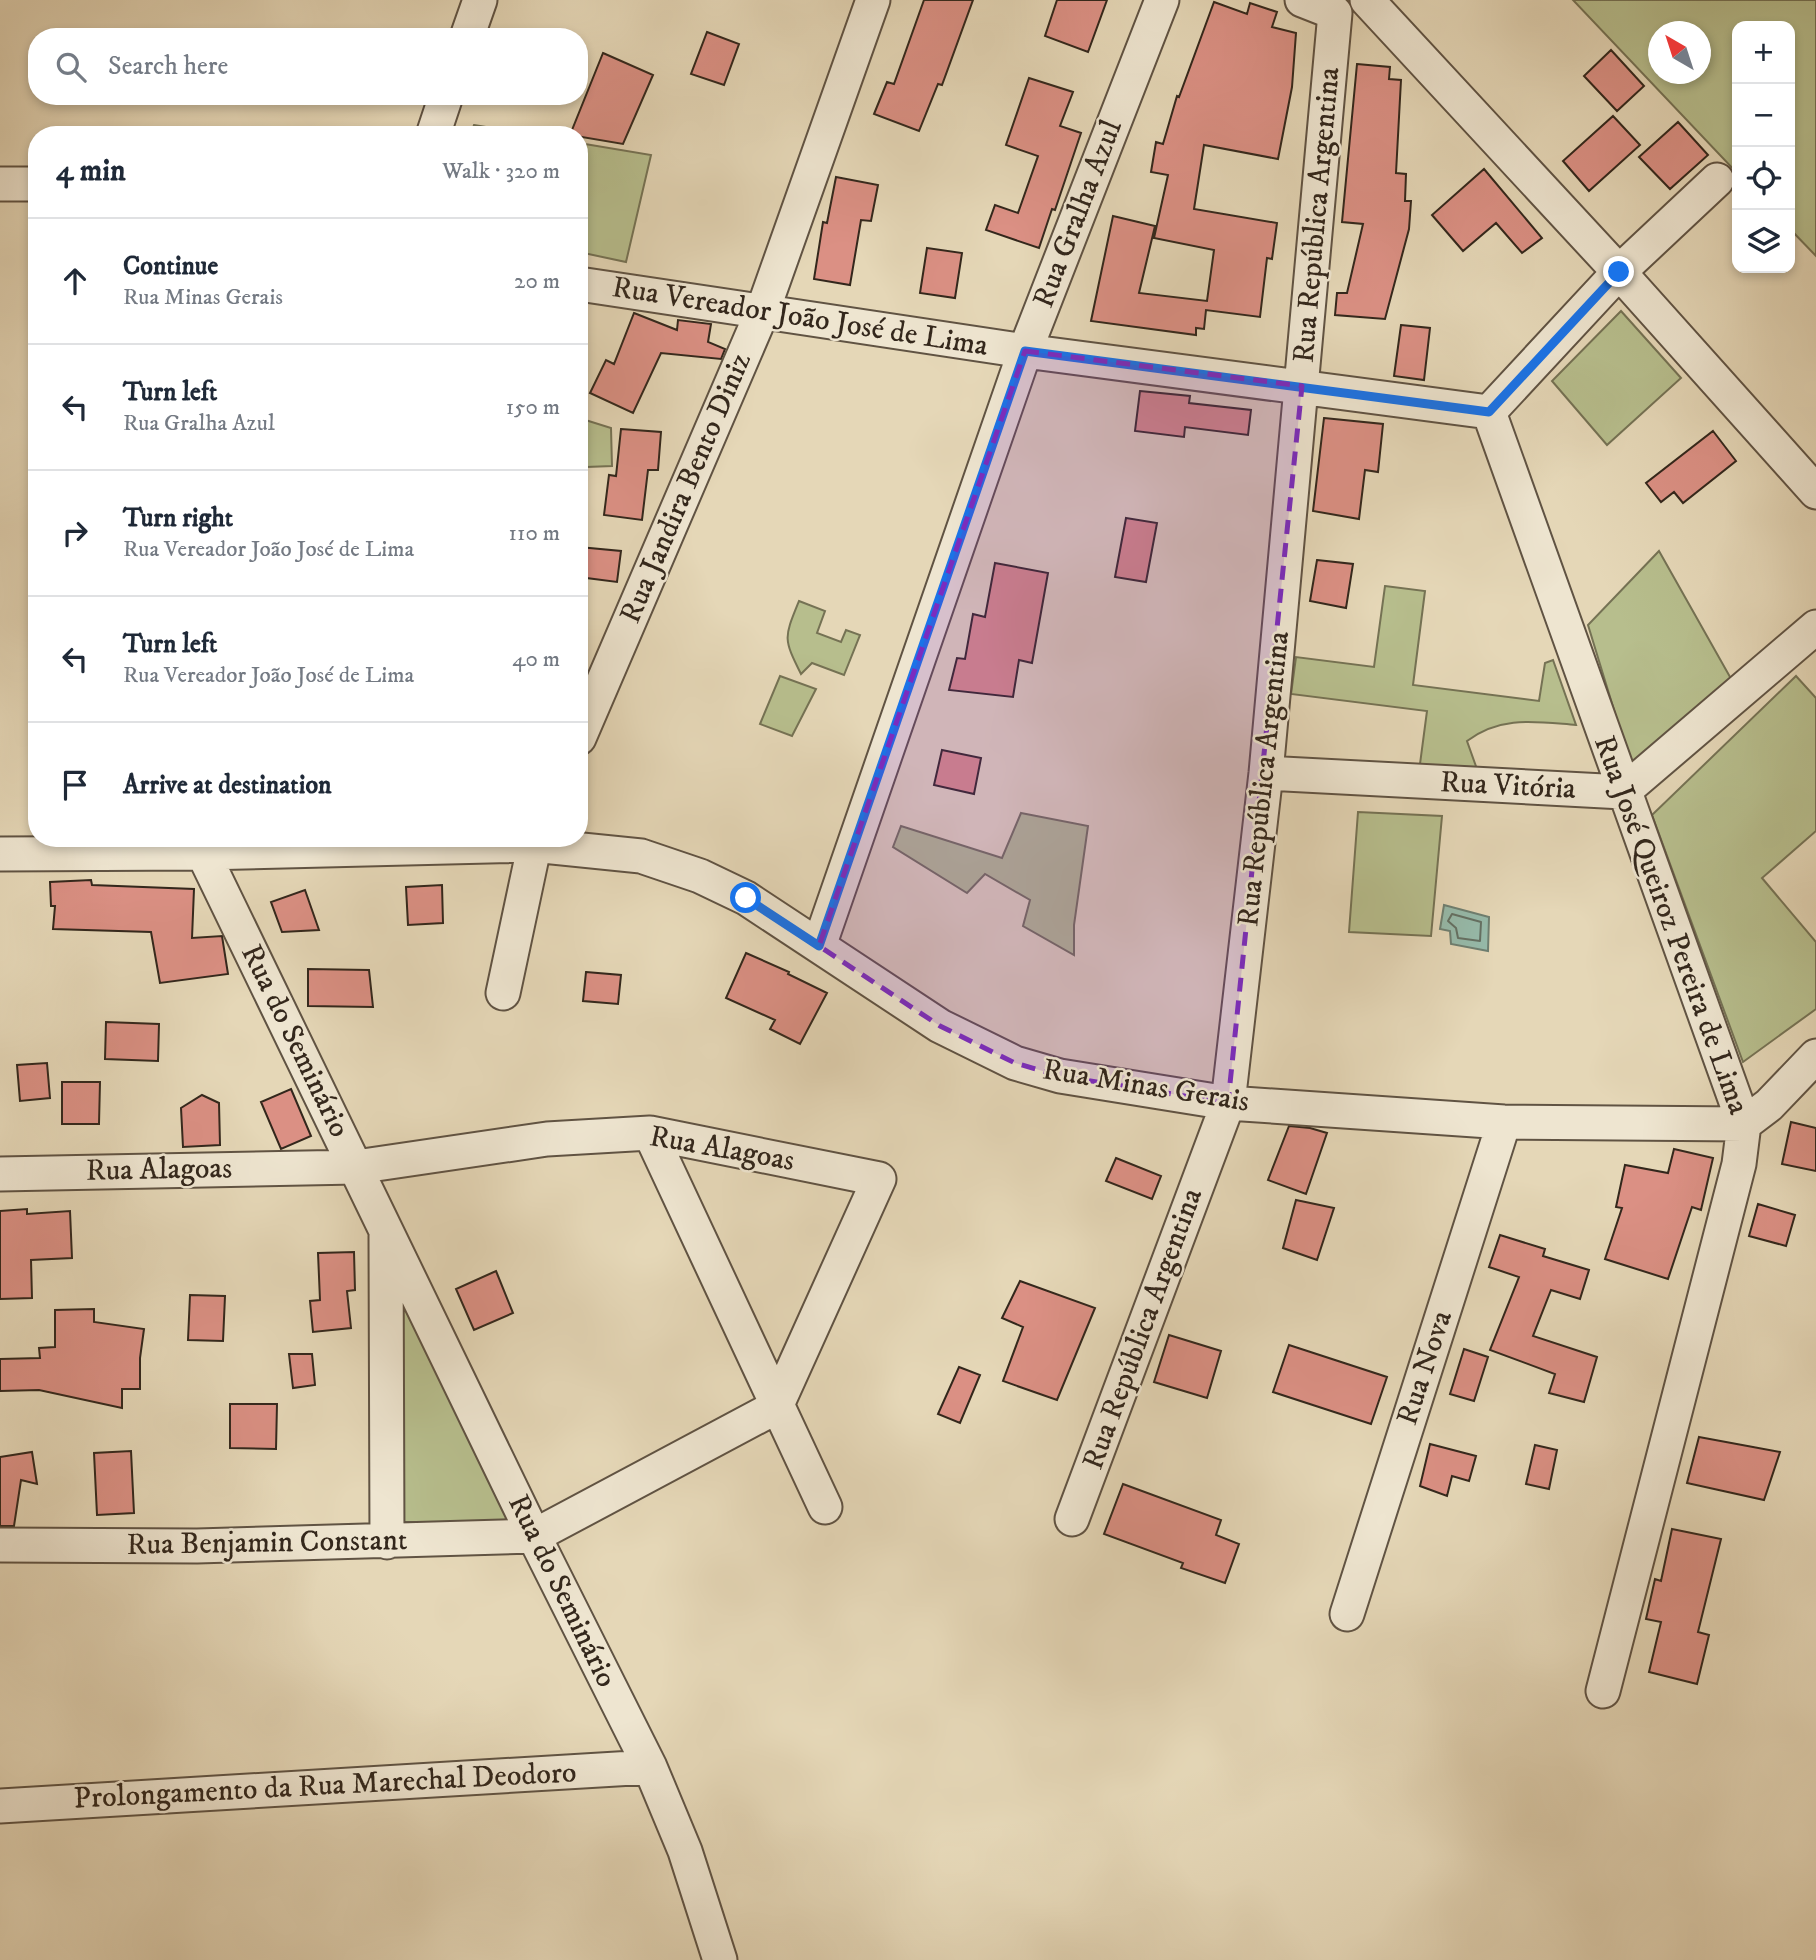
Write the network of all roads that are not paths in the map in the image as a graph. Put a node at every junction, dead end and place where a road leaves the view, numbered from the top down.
1 (480, 0) edge
2 (873, 0) edge
3 (1162, 0) edge
4 (1302, 0) edge
5 (1367, 0) edge
6 (1340, 6) edge
7 (470, 28) edge
8 (443, 105) edge
9 (436, 126) edge
10 (1717, 180) dead end
11 (0, 184) edge
12 (28, 184) edge
13 (1619, 272) junction
14 (588, 285) edge
15 (763, 310) junction
16 (1025, 351) junction
17 (1302, 386) junction
18 (1489, 412) junction
19 (1816, 492) edge
20 (1816, 627) edge
21 (588, 717) edge
22 (1266, 773) junction
23 (1623, 792) junction
24 (159, 847) edge
25 (206, 847) edge
26 (534, 847) edge
27 (573, 847) edge
28 (0, 854) edge
29 (819, 946) junction
30 (503, 993) dead end
31 (1816, 1056) edge
32 (1228, 1103) junction
33 (1504, 1122) junction
34 (1744, 1124) junction
35 (650, 1133) junction
36 (356, 1167) junction
37 (0, 1174) edge
38 (386, 1230) junction
39 (776, 1407) junction
40 (825, 1507) dead end
41 (1072, 1519) dead end
42 (534, 1536) junction
43 (387, 1542) junction
44 (0, 1545) edge
45 (1347, 1614) dead end
46 (1603, 1691) dead end
47 (650, 1767) junction
48 (0, 1806) edge
49 (720, 1960) edge

1 - 7 street
2 - 15 street, Rua Jandira Bento Diniz
3 - 16 street, Rua Gralha Azul
4 - 6 street
5 - 13 street
6 - 17 street, Rua República Argentina
8 - 9 street
10 - 13 street
11 - 12 street
13 - 18 street
13 - 19 street
14 - 15 street, Rua Vereador João José de Lima
15 - 16 street, Rua Vereador João José de Lima
15 - 21 street, Rua Jandira Bento Diniz
16 - 17 street, Rua Vereador João José de Lima
16 - 29 street, Rua Gralha Azul
17 - 18 street, Rua Vereador João José de Lima
17 - 22 street, Rua República Argentina
18 - 23 street, Rua José Queiroz Pereira de Lima
20 - 23 street
22 - 23 street, Rua Vitória
22 - 32 street, Rua República Argentina
23 - 34 street, Rua José Queiroz Pereira de Lima
24 - 28 street, Rua Minas Gerais
25 - 36 street, Rua do Seminário
26 - 30 street
27 - 29 street, Rua Minas Gerais
29 - 32 street, Rua Minas Gerais
31 - 34 street
32 - 33 street, Rua Minas Gerais
32 - 41 street, Rua República Argentina
33 - 34 street, Rua Minas Gerais
33 - 45 street, Rua Nova
34 - 46 street, Rua José Queiroz Pereira de Lima
35 - 36 street, Rua Alagoas
35 - 39 street
35 - 39 street, Rua Alagoas
36 - 37 street, Rua Alagoas
36 - 38 street, Rua do Seminário
38 - 42 street, Rua do Seminário
38 - 43 street, Rua do Seminário
39 - 40 street
39 - 42 street
42 - 43 street, Rua Benjamin Constant
42 - 47 street, Rua do Seminário
43 - 44 street, Rua Benjamin Constant
47 - 48 street, Prolongamento da Rua Marechal Deodoro
47 - 49 street, Rua do Seminário

